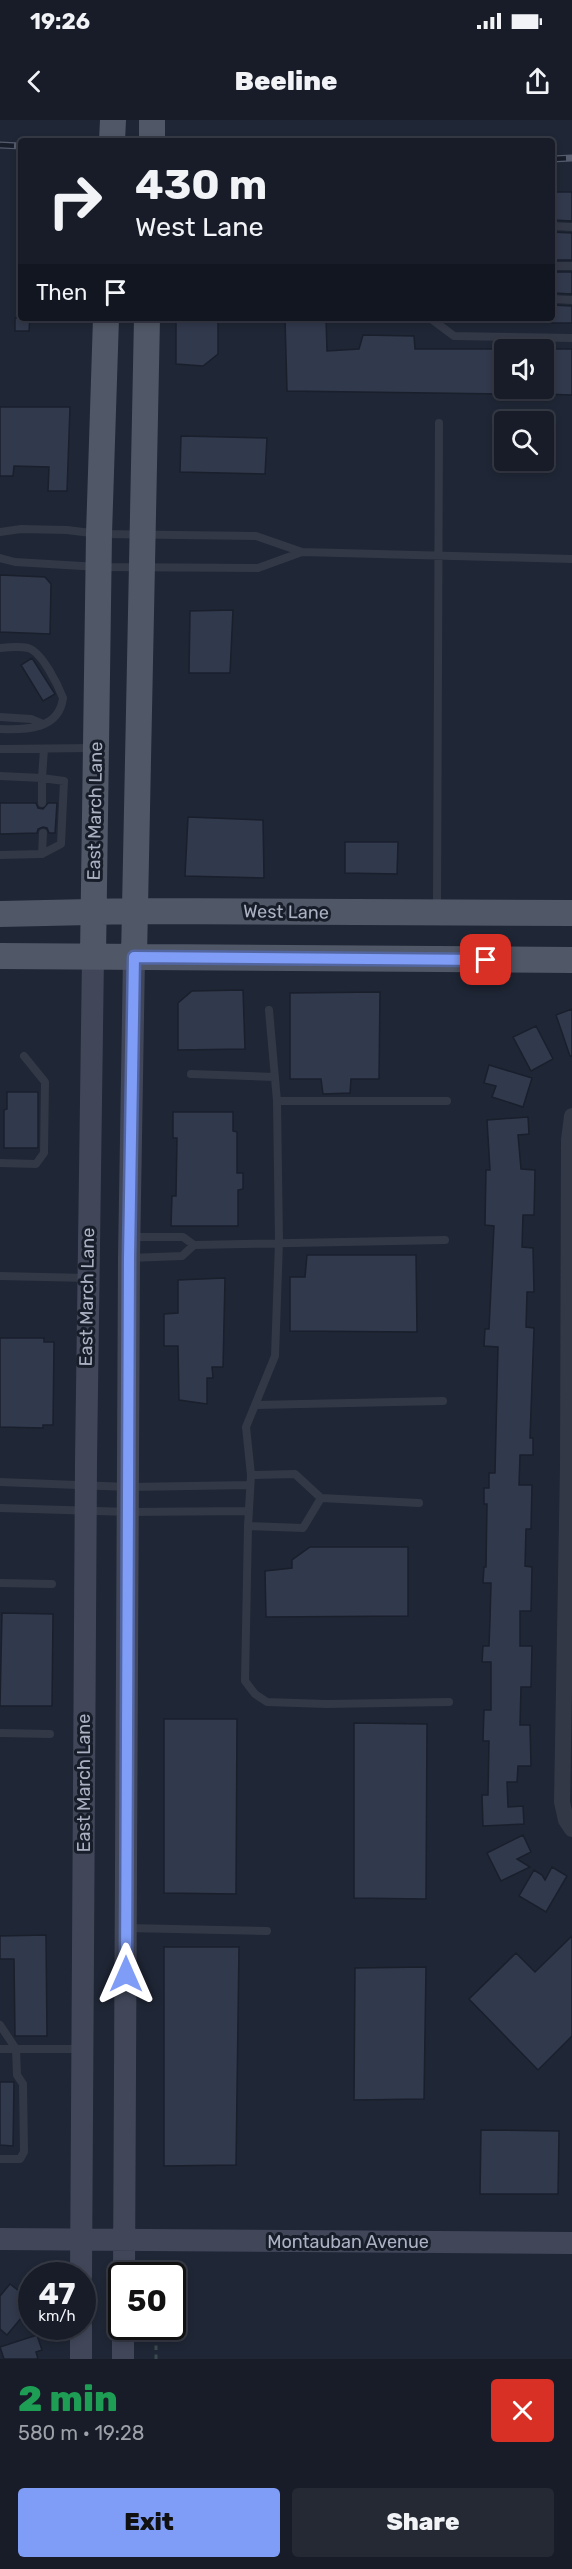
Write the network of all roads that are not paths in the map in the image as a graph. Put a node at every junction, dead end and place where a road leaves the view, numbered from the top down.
1 (113, 120) edge
2 (152, 120) edge
3 (112, 138) edge
4 (152, 138) edge
5 (555, 226) edge
6 (572, 226) edge
7 (555, 266) edge
8 (572, 266) edge
9 (555, 299) edge
10 (572, 300) edge
11 (106, 321) edge
12 (147, 321) edge
13 (433, 321) edge
14 (572, 338) edge
15 (439, 423) dead end
16 (0, 532) edge
17 (99, 534) junction
18 (141, 534) junction
19 (302, 552) junction
20 (440, 557) junction
21 (0, 558) edge
22 (572, 559) edge
23 (99, 567) junction
24 (140, 568) junction
25 (0, 648) edge
26 (0, 717) edge
27 (43, 724) junction
28 (0, 729) edge
29 (96, 748) junction
30 (0, 749) edge
31 (44, 749) junction
32 (0, 776) edge
33 (42, 778) junction
34 (42, 803) dead end
35 (43, 833) dead end
36 (42, 854) junction
37 (0, 855) edge
38 (135, 911) junction
39 (94, 912) junction
40 (572, 913) edge
41 (0, 914) edge
42 (437, 914) junction
43 (0, 956) edge
44 (93, 956) junction
45 (134, 957) junction
46 (572, 960) edge
47 (269, 1010) dead end
48 (24, 1056) dead end
49 (191, 1074) dead end
50 (275, 1077) junction
51 (277, 1101) junction
52 (447, 1101) dead end
53 (572, 1116) edge
54 (0, 1163) edge
55 (445, 1240) dead end
56 (279, 1242) junction
57 (194, 1245) junction
58 (129, 1247) junction
59 (0, 1276) edge
60 (87, 1278) junction
61 (569, 1279) edge
62 (443, 1401) dead end
63 (255, 1405) junction
64 (570, 1465) edge
65 (251, 1474) junction
66 (0, 1482) edge
67 (86, 1484) junction
68 (250, 1485) junction
69 (129, 1487) junction
70 (321, 1498) junction
71 (419, 1503) dead end
72 (0, 1508) edge
73 (85, 1510) junction
74 (249, 1511) junction
75 (129, 1512) junction
76 (248, 1526) junction
77 (0, 1583) edge
78 (52, 1584) dead end
79 (568, 1653) edge
80 (449, 1702) dead end
81 (0, 1733) edge
82 (50, 1734) dead end
83 (572, 1829) edge
84 (126, 1928) junction
85 (267, 1931) dead end
86 (0, 2025) edge
87 (0, 2049) edge
88 (16, 2049) junction
89 (82, 2049) junction
90 (0, 2159) edge
91 (0, 2239) edge
92 (81, 2239) junction
93 (124, 2240) junction
94 (572, 2243) edge
95 (81, 2262) edge
96 (124, 2262) edge
97 (81, 2340) edge
98 (123, 2340) edge
99 (81, 2359) edge
100 (123, 2359) edge

1 - 3 main road
2 - 4 main road
5 - 6 lane
7 - 8 lane
9 - 10 lane
11 - 17 main road, East March Lane
12 - 18 main road
13 - 14 lane
15 - 20 lane
16 - 17 lane
17 - 18 lane
17 - 23 main road, East March Lane
18 - 19 lane
18 - 24 main road
19 - 20 lane
19 - 24 lane
20 - 22 lane
20 - 42 lane
21 - 23 lane
23 - 24 lane
23 - 29 main road, East March Lane
24 - 38 main road
25 - 27 lane
26 - 27 lane
27 - 28 lane
29 - 31 lane
29 - 39 main road, East March Lane
30 - 31 lane
31 - 33 lane
32 - 33 lane
33 - 34 lane
33 - 36 lane
35 - 36 lane
36 - 37 lane
38 - 39 main road, West Lane
38 - 42 main road, West Lane
38 - 45 main road
39 - 41 main road, West Lane
39 - 44 main road, East March Lane
40 - 42 main road, West Lane
43 - 44 main road
44 - 45 main road
44 - 60 main road, East March Lane
45 - 46 main road
45 - 58 main road
47 - 50 lane
48 - 54 lane
49 - 50 lane
50 - 51 lane
51 - 52 lane
51 - 56 lane
53 - 61 street
55 - 56 lane
56 - 57 lane
56 - 63 lane
57 - 58 lane
57 - 58 lane
58 - 69 main road
59 - 60 lane
60 - 67 main road, East March Lane
61 - 64 street
62 - 63 lane
63 - 65 lane
64 - 79 street
65 - 68 lane
65 - 70 lane
66 - 67 lane
67 - 69 lane
67 - 73 main road, East March Lane
68 - 69 lane
68 - 74 lane
69 - 75 main road
70 - 71 lane
70 - 76 lane
72 - 73 lane
73 - 75 lane
73 - 89 main road, East March Lane
74 - 75 lane
74 - 76 lane
75 - 84 main road
76 - 80 lane
77 - 78 lane
79 - 83 street
81 - 82 lane
84 - 85 lane
84 - 93 main road
86 - 88 lane
87 - 88 lane
88 - 89 lane
88 - 90 lane
89 - 92 main road, East March Lane
91 - 92 main road, Montauban Avenue
92 - 93 main road, Montauban Avenue
92 - 95 main road, East March Lane
93 - 94 main road, Montauban Avenue
93 - 96 main road
97 - 99 main road
98 - 100 main road

